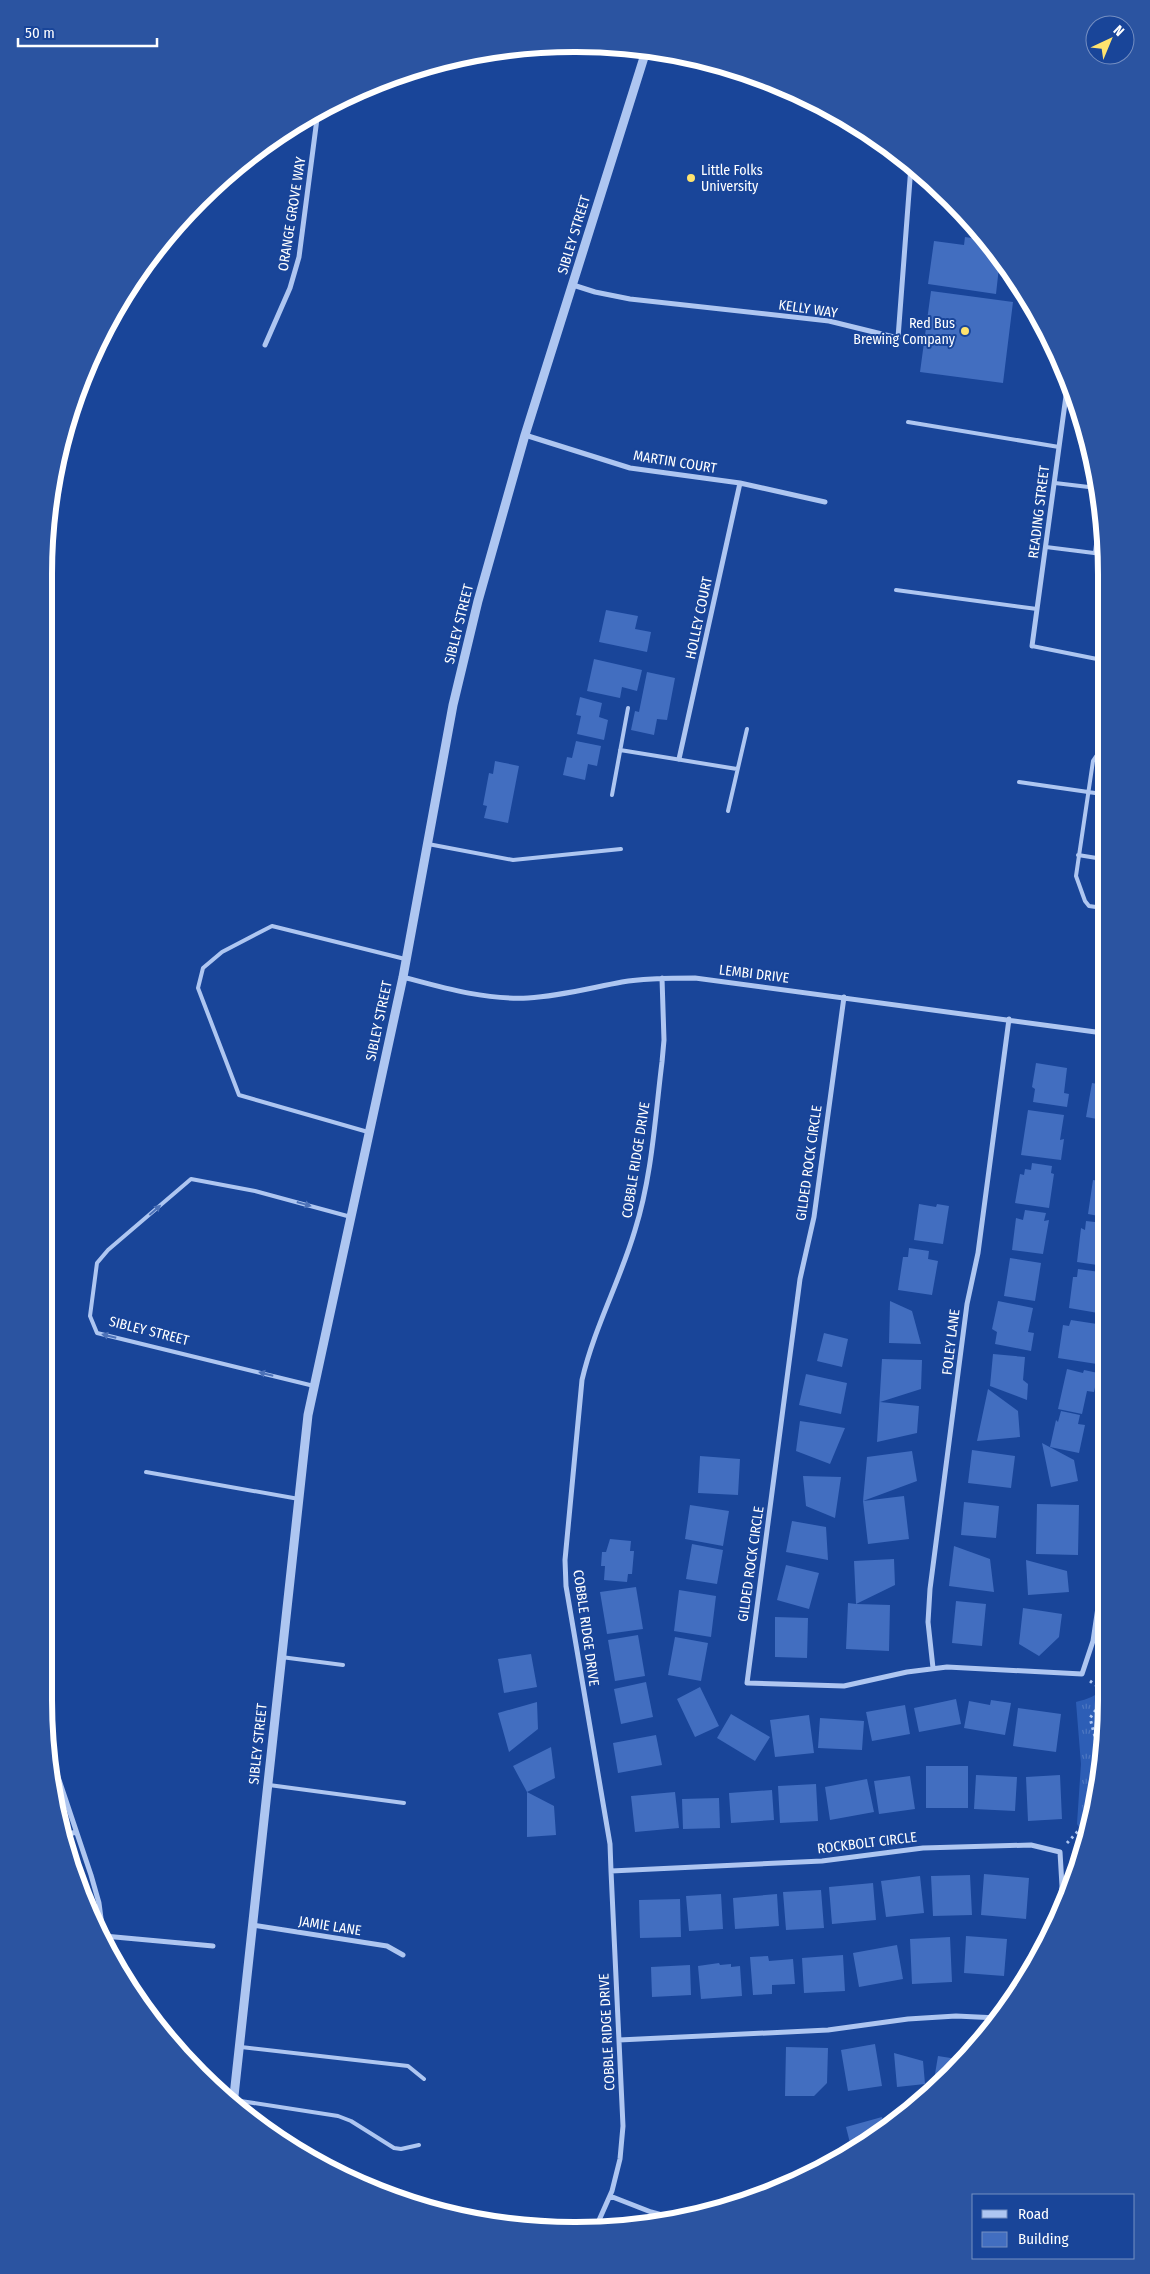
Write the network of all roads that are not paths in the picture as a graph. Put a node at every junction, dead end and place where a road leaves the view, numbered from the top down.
1 (644, 57) edge
2 (317, 122) edge
3 (910, 174) edge
4 (573, 285) junction
5 (265, 345) dead end
6 (1066, 396) edge
7 (908, 422) dead end
8 (526, 435) junction
9 (1059, 447) junction
10 (740, 482) junction
11 (1055, 482) junction
12 (1089, 487) edge
13 (825, 502) dead end
14 (1096, 543) edge
15 (1046, 547) junction
16 (1095, 553) joint
17 (896, 590) dead end
18 (1038, 609) junction
19 (1032, 646) joint
20 (1098, 659) edge
21 (628, 708) dead end
22 (747, 729) dead end
23 (620, 750) junction
24 (1098, 754) edge
25 (680, 759) junction
26 (738, 769) junction
27 (1019, 782) dead end
28 (1090, 792) junction
29 (1098, 793) edge
30 (612, 795) dead end
31 (728, 811) dead end
32 (427, 844) junction
33 (621, 849) dead end
34 (1078, 855) junction
35 (1098, 858) edge
36 (1098, 907) edge
37 (405, 959) junction
38 (403, 978) junction
39 (662, 978) junction
40 (844, 997) junction
41 (1009, 1019) junction
42 (1098, 1032) edge
43 (369, 1132) junction
44 (351, 1217) junction
45 (314, 1386) junction
46 (146, 1472) dead end
47 (299, 1499) junction
48 (1098, 1607) edge
49 (281, 1657) junction
50 (343, 1665) dead end
51 (933, 1668) junction
52 (60, 1782) edge
53 (267, 1784) junction
54 (404, 1803) dead end
55 (76, 1832) junction
56 (70, 1834) edge
57 (611, 1871) junction
58 (1062, 1890) edge
59 (101, 1920) edge
60 (252, 1925) junction
61 (111, 1939) edge
62 (213, 1946) dead end
63 (403, 1955) dead end
64 (990, 2018) edge
65 (619, 2040) junction
66 (240, 2047) junction
67 (424, 2079) dead end
68 (235, 2096) edge
69 (244, 2103) edge
70 (419, 2145) dead end
71 (610, 2196) junction
72 (659, 2214) edge
73 (599, 2221) edge

1 - 4 street, SIBLEY STREET
2 - 5 street, ORANGE GROVE WAY
3 - 4 street, KELLY WAY
4 - 8 street, SIBLEY STREET
6 - 9 street, READING STREET
7 - 9 lane
8 - 10 street, MARTIN COURT
8 - 32 street, SIBLEY STREET
9 - 11 street, READING STREET
10 - 13 street, MARTIN COURT
10 - 25 street, HOLLEY COURT
11 - 12 lane
11 - 15 street, READING STREET
14 - 16 lane
15 - 16 lane
15 - 18 street, READING STREET
17 - 18 lane
18 - 19 street, READING STREET
19 - 20 lane
21 - 23 lane
22 - 26 lane
23 - 25 lane
23 - 30 lane
24 - 28 lane
25 - 26 lane
26 - 31 lane
27 - 28 lane
28 - 29 lane
28 - 34 lane
32 - 33 lane
32 - 37 street, SIBLEY STREET
34 - 35 lane
34 - 36 lane
37 - 38 street, SIBLEY STREET
37 - 43 lane
38 - 39 street, LEMBI DRIVE
38 - 43 street, SIBLEY STREET
39 - 40 street, LEMBI DRIVE
39 - 57 street, COBBLE RIDGE DRIVE
40 - 41 street, LEMBI DRIVE
40 - 51 street, GILDED ROCK CIRCLE
41 - 42 street, LEMBI DRIVE
41 - 51 street, FOLEY LANE
43 - 44 street, SIBLEY STREET
44 - 45 street, SIBLEY STREET
45 -> 44 lane, SIBLEY STREET
45 - 47 street, SIBLEY STREET
46 - 47 lane
47 - 49 street, SIBLEY STREET
48 - 51 street, GILDED ROCK CIRCLE
49 - 50 lane
49 - 53 street, SIBLEY STREET
52 - 55 street
53 - 54 lane
53 - 60 street, SIBLEY STREET
55 - 56 street
55 - 59 street
57 - 58 street, ROCKBOLT CIRCLE
57 - 65 street, COBBLE RIDGE DRIVE
60 - 63 street, JAMIE LANE
60 - 66 street, SIBLEY STREET
61 - 62 street
64 - 65 street
65 - 71 street, COBBLE RIDGE DRIVE
66 - 67 lane
66 - 68 street, SIBLEY STREET
69 - 70 lane
71 - 72 street
71 - 73 street, COBBLE RIDGE DRIVE

